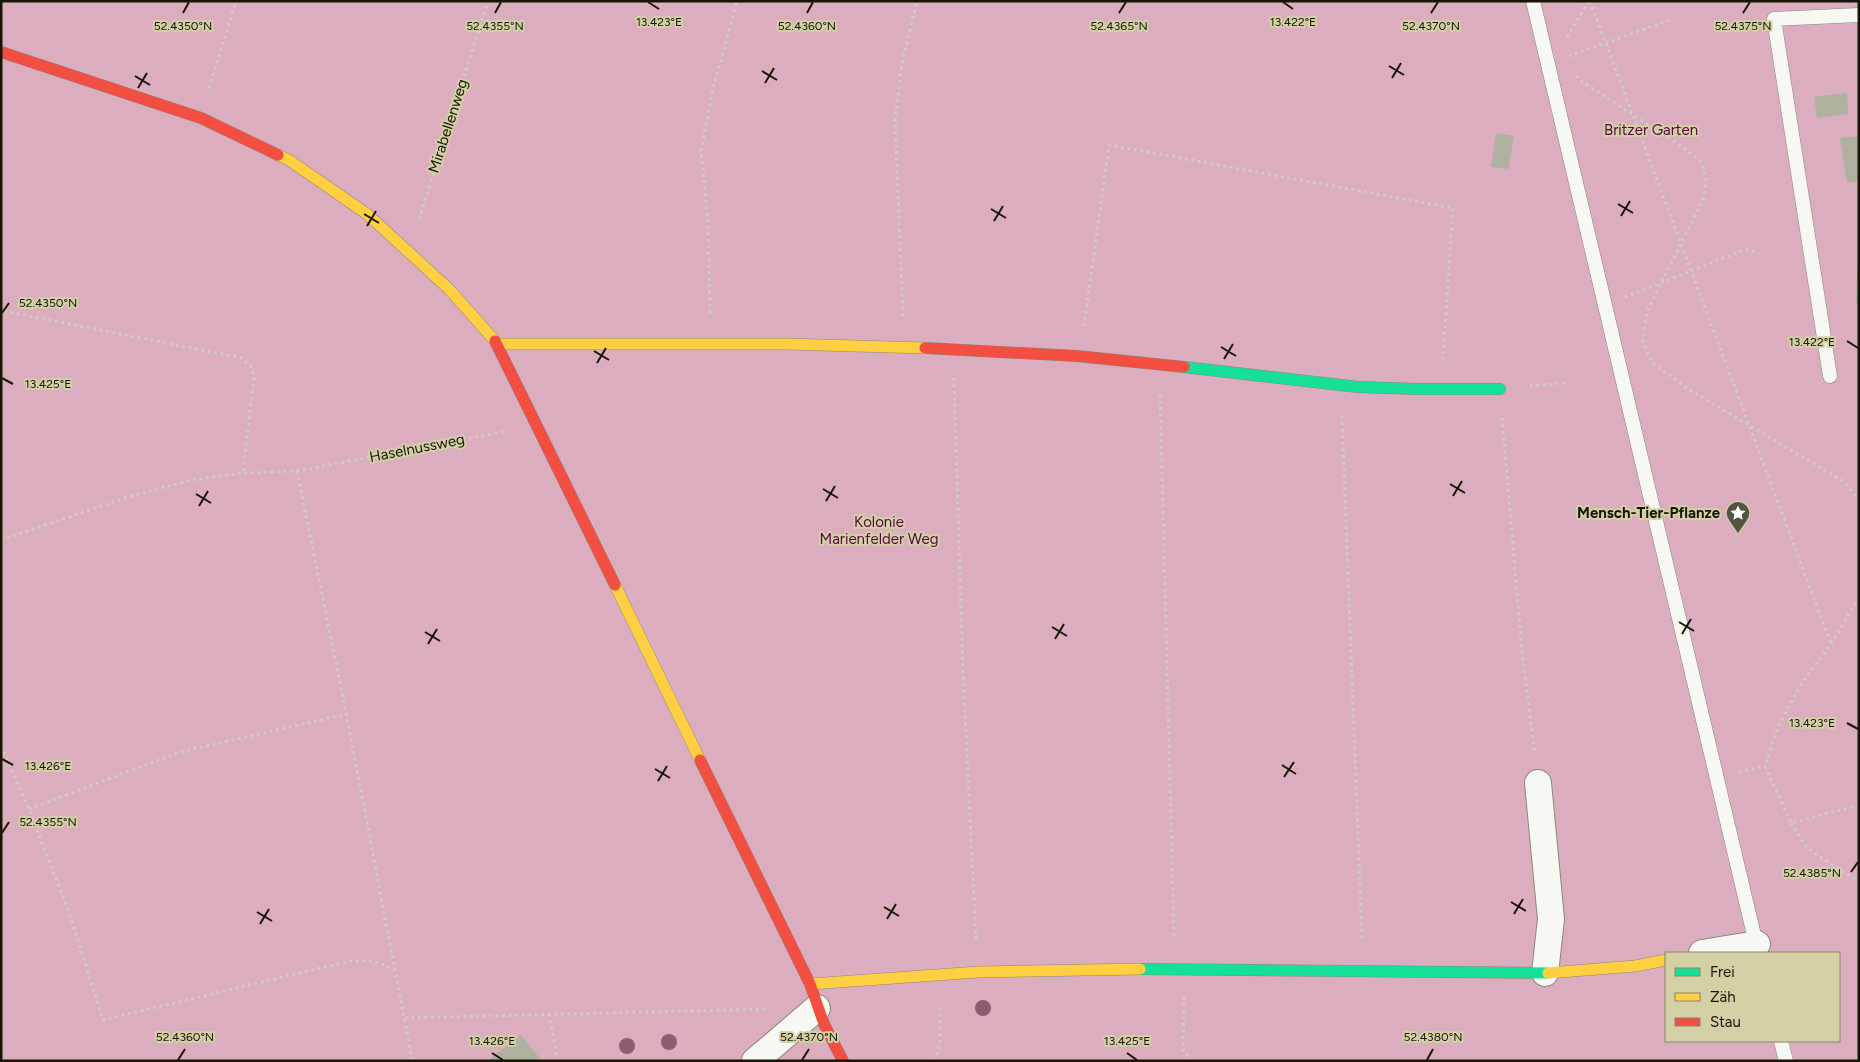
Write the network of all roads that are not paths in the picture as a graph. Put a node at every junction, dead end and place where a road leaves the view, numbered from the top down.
1 (1533, 1) edge
2 (1859, 15) edge
3 (1, 52) edge
4 (497, 344) junction
5 (1830, 376) dead end
6 (1500, 389) road end
7 (1538, 783) road end
8 (1758, 949) edge
9 (1716, 952) edge
10 (1665, 960) edge
11 (1545, 973) junction
12 (814, 996) junction
13 (1781, 1042) edge
14 (754, 1061) edge
15 (843, 1061) edge
16 (1786, 1061) edge

1 - 8 lane
2 - 5 lane
3 - 4 street
4 - 6 street
4 - 12 street
7 - 11 street
8 - 9 street
10 - 11 street
11 - 12 street
12 - 14 street
12 - 15 street
13 - 16 lane

